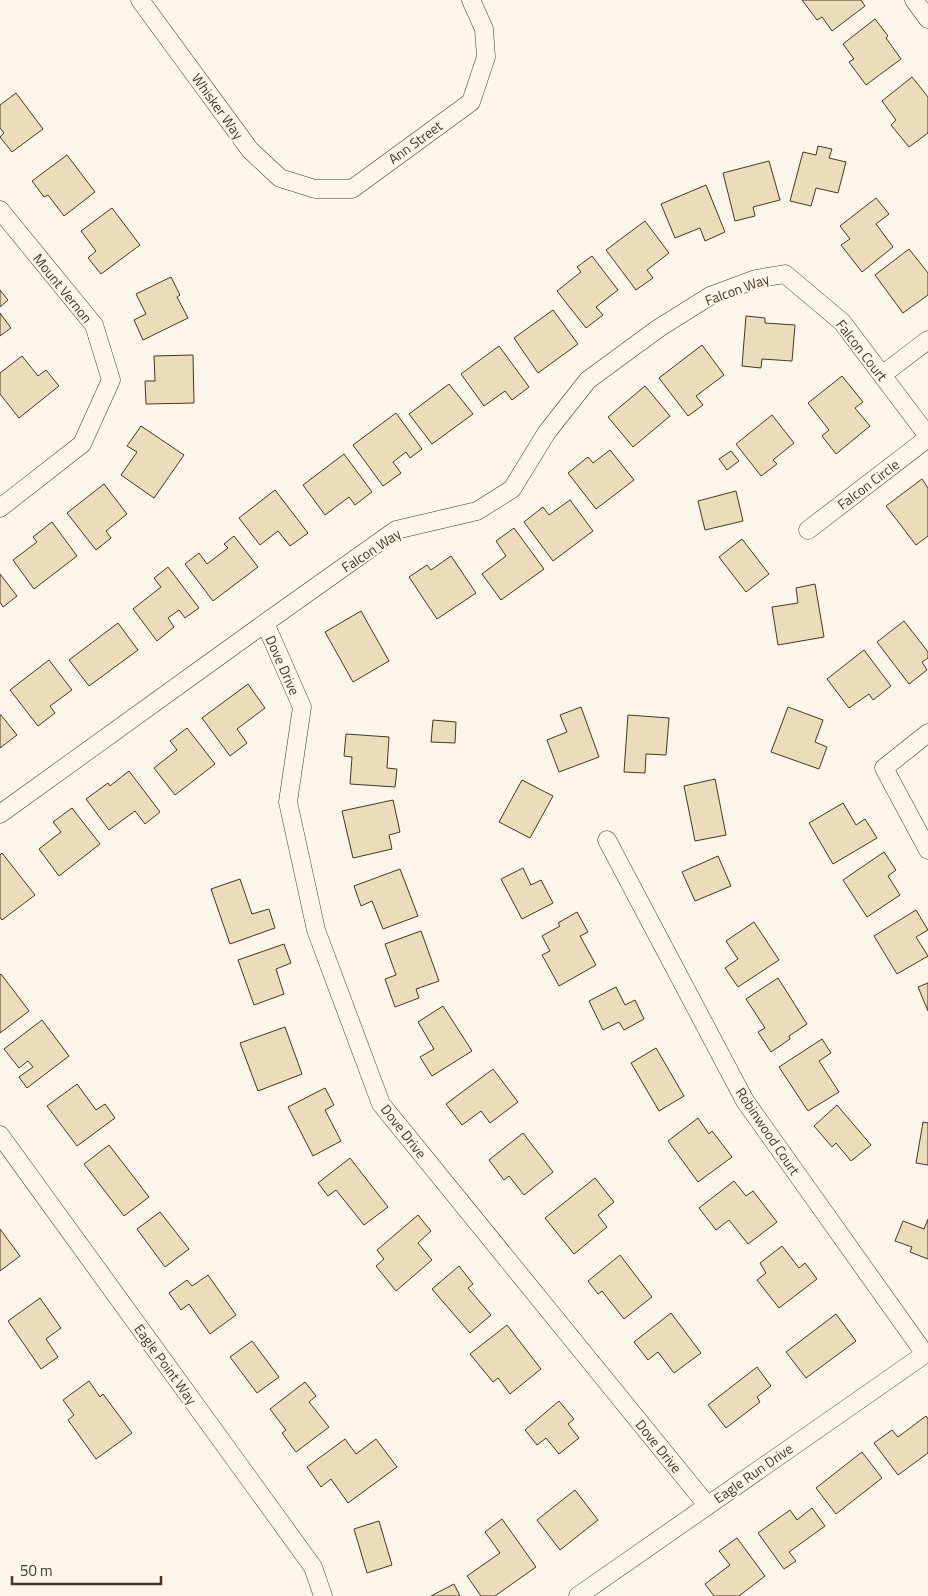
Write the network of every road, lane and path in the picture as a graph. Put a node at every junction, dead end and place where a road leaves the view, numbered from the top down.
1 (140, 0) edge
2 (471, 0) edge
3 (914, 0) edge
4 (927, 15) edge
5 (315, 189) joint
6 (0, 210) edge
7 (785, 274) joint
8 (928, 340) edge
9 (882, 374) junction
10 (928, 437) edge
11 (0, 508) edge
12 (808, 530) dead end
13 (264, 623) junction
14 (928, 733) edge
15 (0, 814) edge
16 (607, 840) dead end
17 (928, 850) edge
18 (0, 1135) edge
19 (927, 1353) edge
20 (707, 1505) junction
21 (323, 1596) edge
22 (578, 1596) edge

1 - 5 street, Whisker Way
2 - 5 street, Ann Street
3 - 4 street
6 - 11 street, Mount Vernon
7 - 9 street, Falcon Court
7 - 13 street, Falcon Way
8 - 9 street
9 - 10 street, Falcon Court
10 - 12 street, Falcon Circle
13 - 15 street, Falcon Way
13 - 20 street, Dove Drive
14 - 17 street
16 - 19 street, Robinwood Court
18 - 21 street, Eagle Point Way
19 - 20 street, Eagle Run Drive
20 - 22 street, Eagle Run Drive

